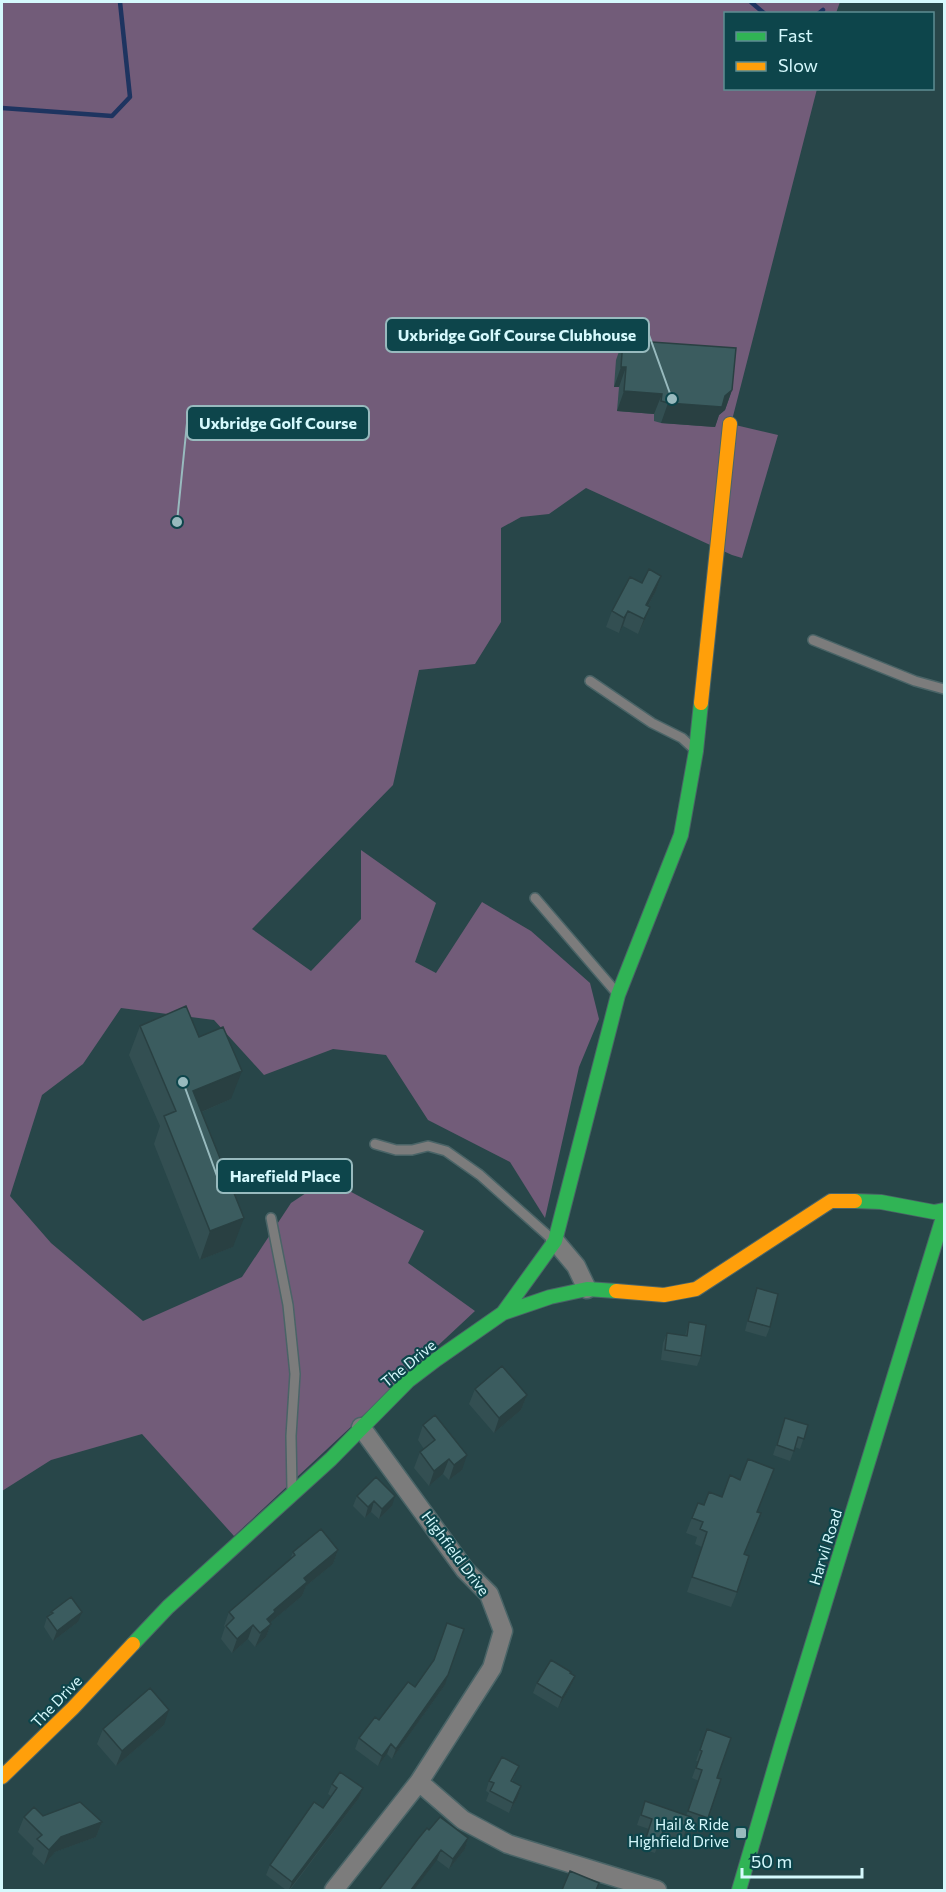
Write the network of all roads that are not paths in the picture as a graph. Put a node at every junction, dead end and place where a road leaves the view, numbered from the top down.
1 (730, 424) dead end
2 (813, 640) dead end
3 (590, 681) dead end
4 (945, 689) edge
5 (696, 751) junction
6 (535, 898) dead end
7 (618, 994) junction
8 (375, 1144) dead end
9 (945, 1210) edge
10 (945, 1214) edge
11 (271, 1218) dead end
12 (555, 1241) junction
13 (587, 1288) junction
14 (503, 1313) junction
15 (361, 1427) junction
16 (292, 1494) junction
17 (2, 1777) edge
18 (419, 1782) junction
19 (334, 1890) edge
20 (657, 1890) edge
21 (739, 1890) edge

1 - 5 street
2 - 4 lane
3 - 5 lane
5 - 7 street
6 - 7 lane
7 - 12 street
8 - 12 lane
9 - 13 street, The Drive
10 - 21 street, Harvil Road
11 - 16 lane
12 - 13 street
12 - 14 street
13 - 14 street, The Drive
14 - 15 street, The Drive
15 - 16 street, The Drive
15 - 18 street, Highfield Drive
16 - 17 street, The Drive
18 - 19 street, Highfield Drive
18 - 20 street

